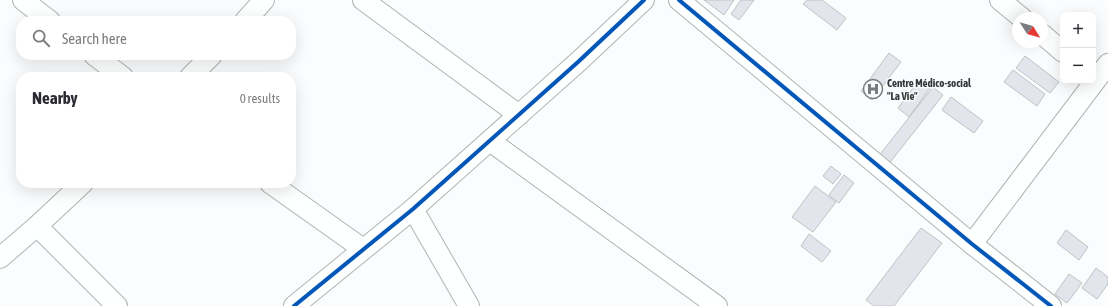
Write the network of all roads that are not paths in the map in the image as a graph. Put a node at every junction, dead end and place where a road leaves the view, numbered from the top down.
1 (23, 0) edge
2 (264, 0) edge
3 (363, 0) edge
4 (644, 0) edge
5 (679, 0) edge
6 (1000, 0) edge
7 (1015, 12) edge
8 (44, 16) edge
9 (250, 16) edge
10 (1048, 39) edge
11 (1060, 49) edge
12 (101, 60) edge
13 (207, 60) edge
14 (116, 72) edge
15 (195, 72) edge
16 (1099, 73) edge
17 (519, 115) junction
18 (490, 141) junction
19 (78, 188) edge
20 (277, 188) edge
21 (413, 209) junction
22 (37, 226) junction
23 (972, 244) junction
24 (4, 247) edge
25 (364, 248) junction
26 (117, 306) edge
27 (294, 306) edge
28 (469, 306) edge
29 (717, 306) edge
30 (1051, 306) edge

1 - 8 street
2 - 9 street
3 - 17 street
4 - 17 street
5 - 23 street
6 - 7 street
10 - 11 street
12 - 14 street
13 - 15 street
16 - 23 street
17 - 18 street
18 - 21 street
18 - 29 street
19 - 22 street
20 - 25 street
21 - 25 street
21 - 28 street
22 - 24 street
22 - 26 street
23 - 30 street
25 - 27 street

